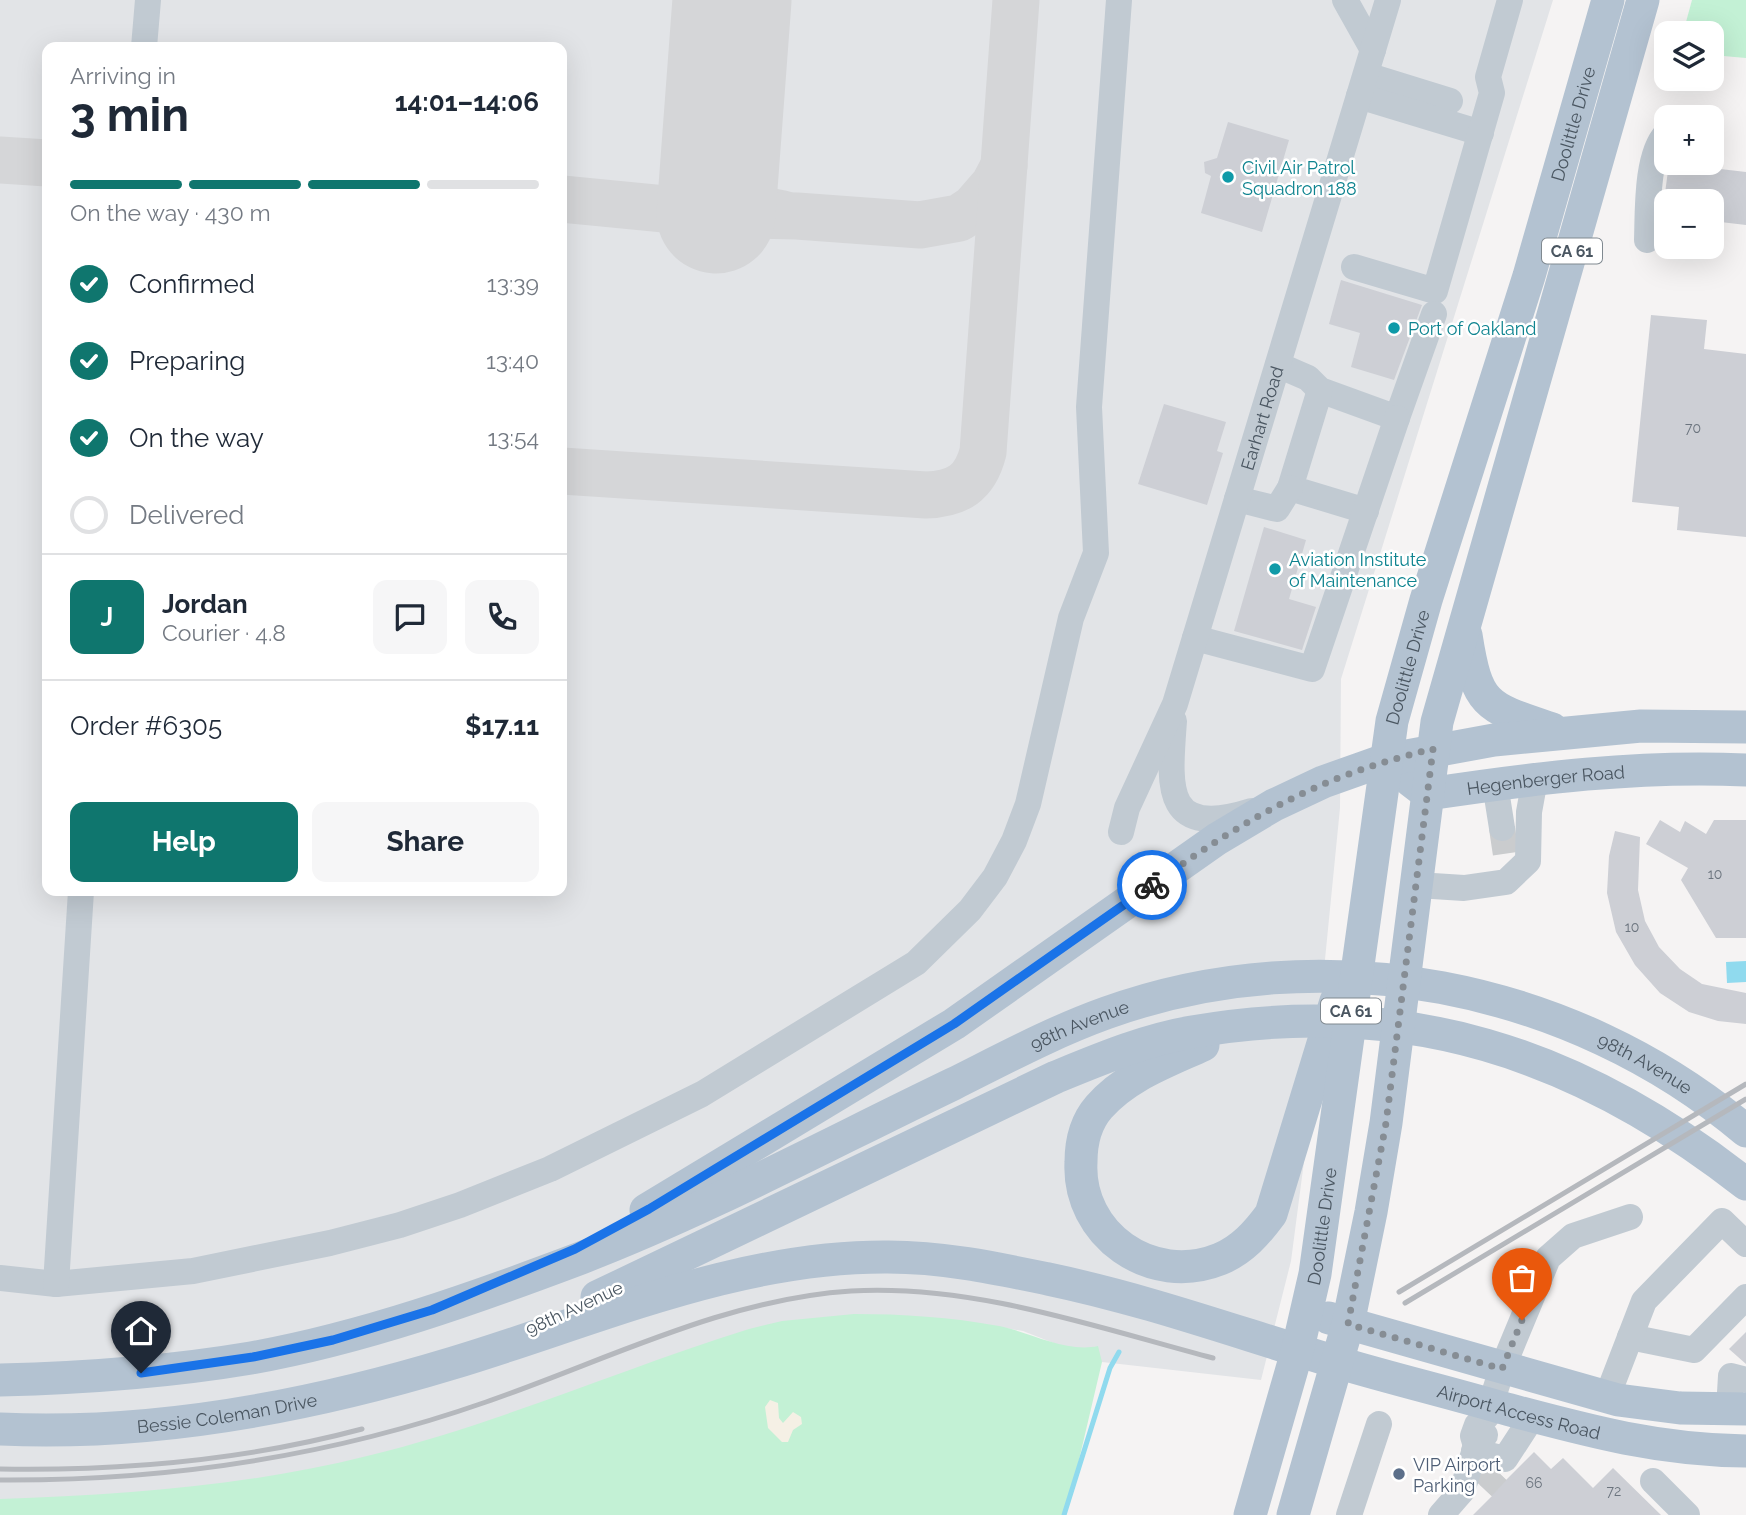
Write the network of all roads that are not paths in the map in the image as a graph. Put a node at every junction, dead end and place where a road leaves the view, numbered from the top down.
1 (148, 0) edge
2 (1119, 0) edge
3 (1345, 0) edge
4 (1388, 0) edge
5 (1510, 0) edge
6 (1608, 0) edge
7 (1643, 0) edge
8 (144, 42) edge
9 (1366, 74) junction
10 (1450, 101) dead end
11 (1481, 133) junction
12 (1654, 166) edge
13 (1647, 240) dead end
14 (1354, 267) dead end
15 (1434, 314) dead end
16 (1278, 365) junction
17 (1320, 390) junction
18 (1397, 418) junction
19 (1290, 488) junction
20 (1237, 499) junction
21 (1366, 511) junction
22 (1465, 624) junction
23 (1195, 638) junction
24 (1175, 704) junction
25 (1746, 727) edge
26 (1560, 732) junction
27 (1433, 749) junction
28 (1385, 760) junction
29 (1746, 770) edge
30 (1512, 782) junction
31 (1428, 794) junction
32 (1274, 805) junction
33 (1121, 832) dead end
34 (1506, 882) junction
35 (1416, 895) junction
36 (81, 896) edge
37 (1365, 905) junction
38 (1251, 1024) junction
39 (1746, 1131) edge
40 (1746, 1184) edge
41 (1630, 1217) dead end
42 (1746, 1244) edge
43 (0, 1278) edge
44 (57, 1284) junction
45 (1746, 1297) edge
46 (432, 1310) junction
47 (1306, 1312) junction
48 (1348, 1324) junction
49 (1630, 1337) junction
50 (1298, 1348) junction
51 (0, 1363) edge
52 (1338, 1363) junction
53 (448, 1365) junction
54 (1502, 1369) junction
55 (164, 1371) junction
56 (0, 1380) edge
57 (1746, 1380) edge
58 (1607, 1398) junction
59 (1738, 1409) edge
60 (1489, 1410) junction
61 (1533, 1416) junction
62 (1379, 1424) dead end
63 (0, 1429) edge
64 (1475, 1448) junction
65 (1746, 1451) edge
66 (1487, 1477) junction
67 (1653, 1481) dead end
68 (1251, 1515) edge
69 (1293, 1515) edge
70 (1349, 1515) edge
71 (1441, 1515) edge
72 (1687, 1515) edge

1 - 8 street
2 - 44 street
3 - 9 street
4 - 9 street, Earhart Road
5 - 11 street
6 - 28 main road, Doolittle Drive / CA 61
7 - 22 main road, Doolittle Drive / CA 61
9 - 10 street
9 - 11 street
9 - 16 street, Earhart Road
11 - 14 street
12 - 13 street
15 - 18 street
16 - 17 street
16 - 20 street, Earhart Road
17 - 18 street
17 - 19 street
18 - 21 street
19 - 20 street
19 - 21 street
20 - 23 street, Earhart Road
21 - 23 street
22 - 26 main road
22 - 27 main road, Doolittle Drive / CA 61
23 - 24 street, Earhart Road
24 - 32 street
24 - 33 street, Earhart Road
25 - 26 main road
26 - 27 main road
27 - 28 main road
27 - 31 main road, Doolittle Drive / CA 61
28 - 31 main road
28 - 32 main road
28 - 37 main road, Doolittle Drive / CA 61
29 - 30 main road, Hegenberger Road
30 - 31 main road, Hegenberger Road
30 - 34 street
30 - 34 street
31 - 35 main road, Doolittle Drive / CA 61
32 - 46 main road
34 - 35 street
35 - 48 main road, Doolittle Drive / CA 61
36 - 44 street
37 - 38 main road
37 - 47 main road, Doolittle Drive / CA 61
38 - 40 main road, 98th Avenue
38 - 53 main road, 98th Avenue
39 - 46 main road, 98th Avenue
41 - 54 street
42 - 49 street
43 - 44 street
45 - 49 street
46 - 55 main road
47 - 48 main road, Airport Access Road
47 - 50 main road, Doolittle Drive / CA 61
48 - 52 main road, Doolittle Drive / CA 61
48 - 54 main road, Airport Access Road
49 - 58 street
50 - 52 main road, Airport Access Road
50 - 53 main road, Airport Access Road
50 - 68 main road, Doolittle Drive / CA 61
51 - 55 main road
52 - 60 main road, Airport Access Road
52 - 69 main road, Doolittle Drive / CA 61
53 - 63 main road, Bessie Coleman Drive
54 - 58 main road, Airport Access Road
54 - 60 street
55 - 56 main road
57 - 59 street
58 - 59 main road, Airport Access Road
60 - 61 main road, Airport Access Road
60 - 64 street
61 - 65 main road, Airport Access Road
61 - 66 street
62 - 70 street
64 - 66 street
64 - 66 street
66 - 71 street
67 - 72 street

